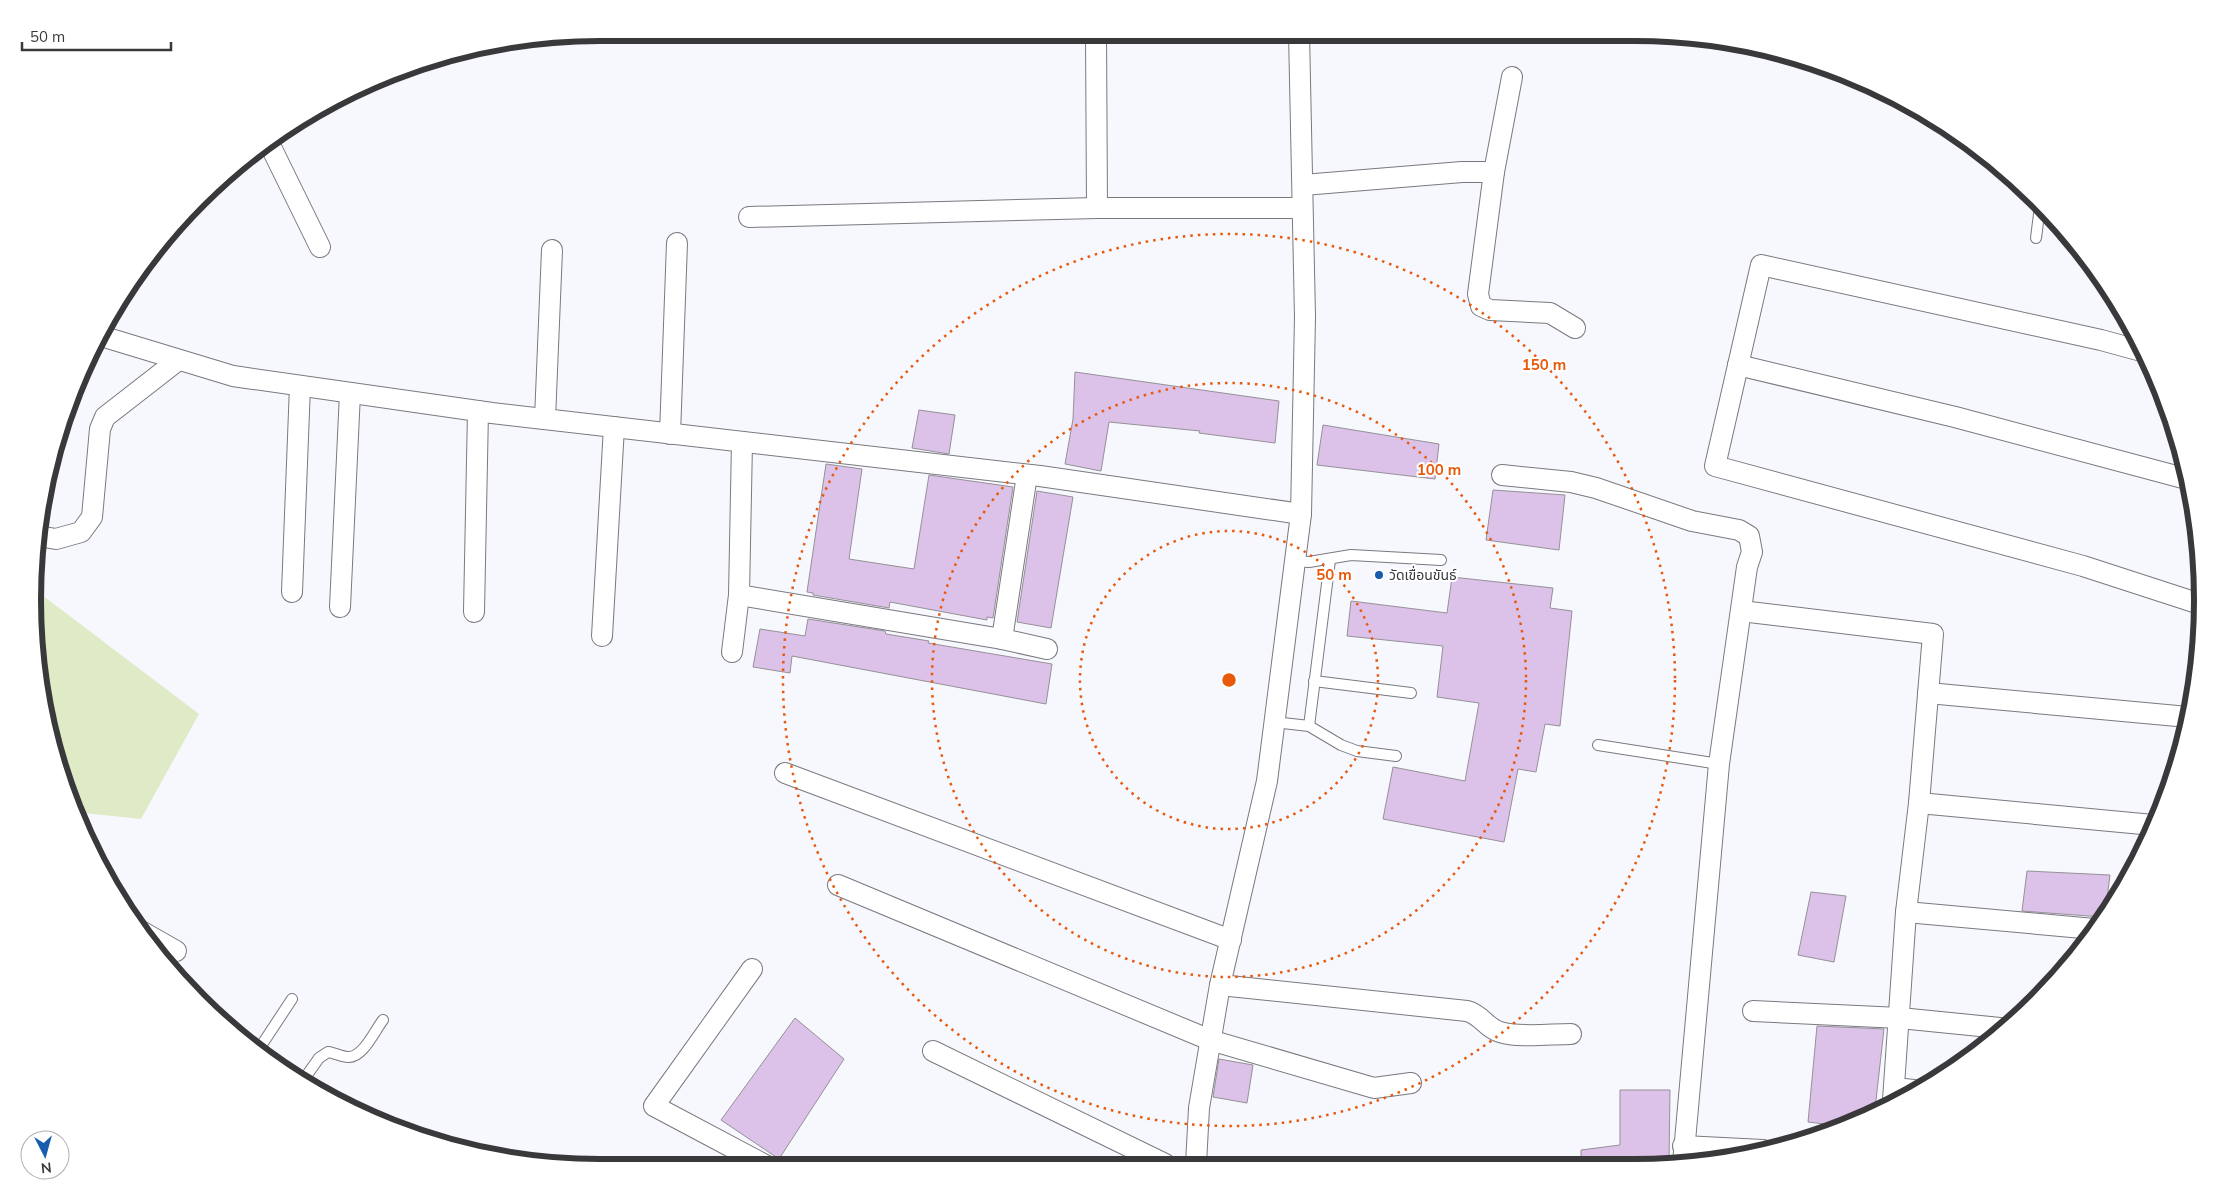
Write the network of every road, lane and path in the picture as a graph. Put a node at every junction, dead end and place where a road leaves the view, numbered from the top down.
1 (1096, 41) edge
2 (1299, 41) edge
3 (1512, 77) dead end
4 (272, 148) edge
5 (1494, 172) junction
6 (1303, 185) junction
7 (1097, 208) junction
8 (1302, 208) junction
9 (2039, 215) edge
10 (748, 217) dead end
11 (2036, 238) dead end
12 (677, 243) dead end
13 (320, 247) dead end
14 (552, 250) dead end
15 (1575, 328) dead end
16 (107, 338) edge
17 (2134, 350) edge
18 (177, 360) junction
19 (1738, 365) junction
20 (300, 386) junction
21 (350, 393) junction
22 (478, 411) junction
23 (544, 420) junction
24 (614, 427) junction
25 (670, 434) junction
26 (742, 442) junction
27 (1027, 475) junction
28 (1502, 475) dead end
29 (2180, 477) edge
30 (1301, 514) junction
31 (45, 537) edge
32 (1296, 560) junction
33 (1330, 560) junction
34 (1441, 560) dead end
35 (292, 592) dead end
36 (739, 595) junction
37 (2194, 602) edge
38 (340, 607) dead end
39 (1742, 611) junction
40 (474, 612) dead end
41 (602, 636) dead end
42 (1002, 639) junction
43 (1047, 649) dead end
44 (732, 652) dead end
45 (1314, 681) junction
46 (1928, 692) junction
47 (1411, 693) dead end
48 (2181, 716) edge
49 (1274, 722) junction
50 (1309, 726) junction
51 (1598, 745) dead end
52 (1396, 756) dead end
53 (1719, 764) junction
54 (785, 773) dead end
55 (1919, 803) junction
56 (2146, 824) edge
57 (838, 884) dead end
58 (1906, 912) junction
59 (2087, 928) edge
60 (1230, 940) junction
61 (158, 941) edge
62 (176, 951) dead end
63 (752, 969) dead end
64 (1220, 985) junction
65 (292, 999) dead end
66 (1753, 1011) dead end
67 (1900, 1018) junction
68 (383, 1020) dead end
69 (1994, 1027) edge
70 (1572, 1034) dead end
71 (1210, 1040) junction
72 (261, 1044) edge
73 (933, 1051) dead end
74 (307, 1075) edge
75 (1411, 1083) dead end
76 (1893, 1094) edge
77 (1713, 1153) edge
78 (1683, 1155) edge
79 (754, 1159) edge
80 (1155, 1159) edge
81 (1196, 1159) edge

1 - 7 street
2 - 6 street
3 - 5 street
4 - 13 street
5 - 6 street
5 - 15 street
6 - 8 street
7 - 8 street
7 - 10 street
8 - 30 street
9 - 11 lane
12 - 25 street
14 - 23 street
16 - 18 street
17 - 19 street
18 - 20 street
18 - 31 street
19 - 29 street
19 - 37 street
20 - 21 street
20 - 35 street
21 - 22 street
21 - 38 street
22 - 23 street
22 - 40 street
23 - 24 street
24 - 25 street
24 - 41 street
25 - 26 street
26 - 27 street
26 - 36 street
27 - 30 street
27 - 42 street
28 - 39 street
30 - 32 street
32 - 33 lane
32 - 49 street
33 - 34 lane
33 - 45 lane
36 - 42 street
36 - 44 street
39 - 46 street
39 - 53 street
42 - 43 street
45 - 47 lane
45 - 50 lane
46 - 48 street
46 - 55 street
49 - 50 lane
49 - 60 street
50 - 52 lane
51 - 53 lane
53 - 78 street
54 - 60 street
55 - 56 street
55 - 58 street
57 - 71 street
58 - 59 street
58 - 67 street
60 - 64 street
61 - 62 street
63 - 79 street
64 - 70 street
64 - 71 street
65 - 72 lane
66 - 67 street
67 - 69 street
67 - 76 street
68 - 74 lane
71 - 75 street
71 - 81 street
73 - 80 street
77 - 78 street

